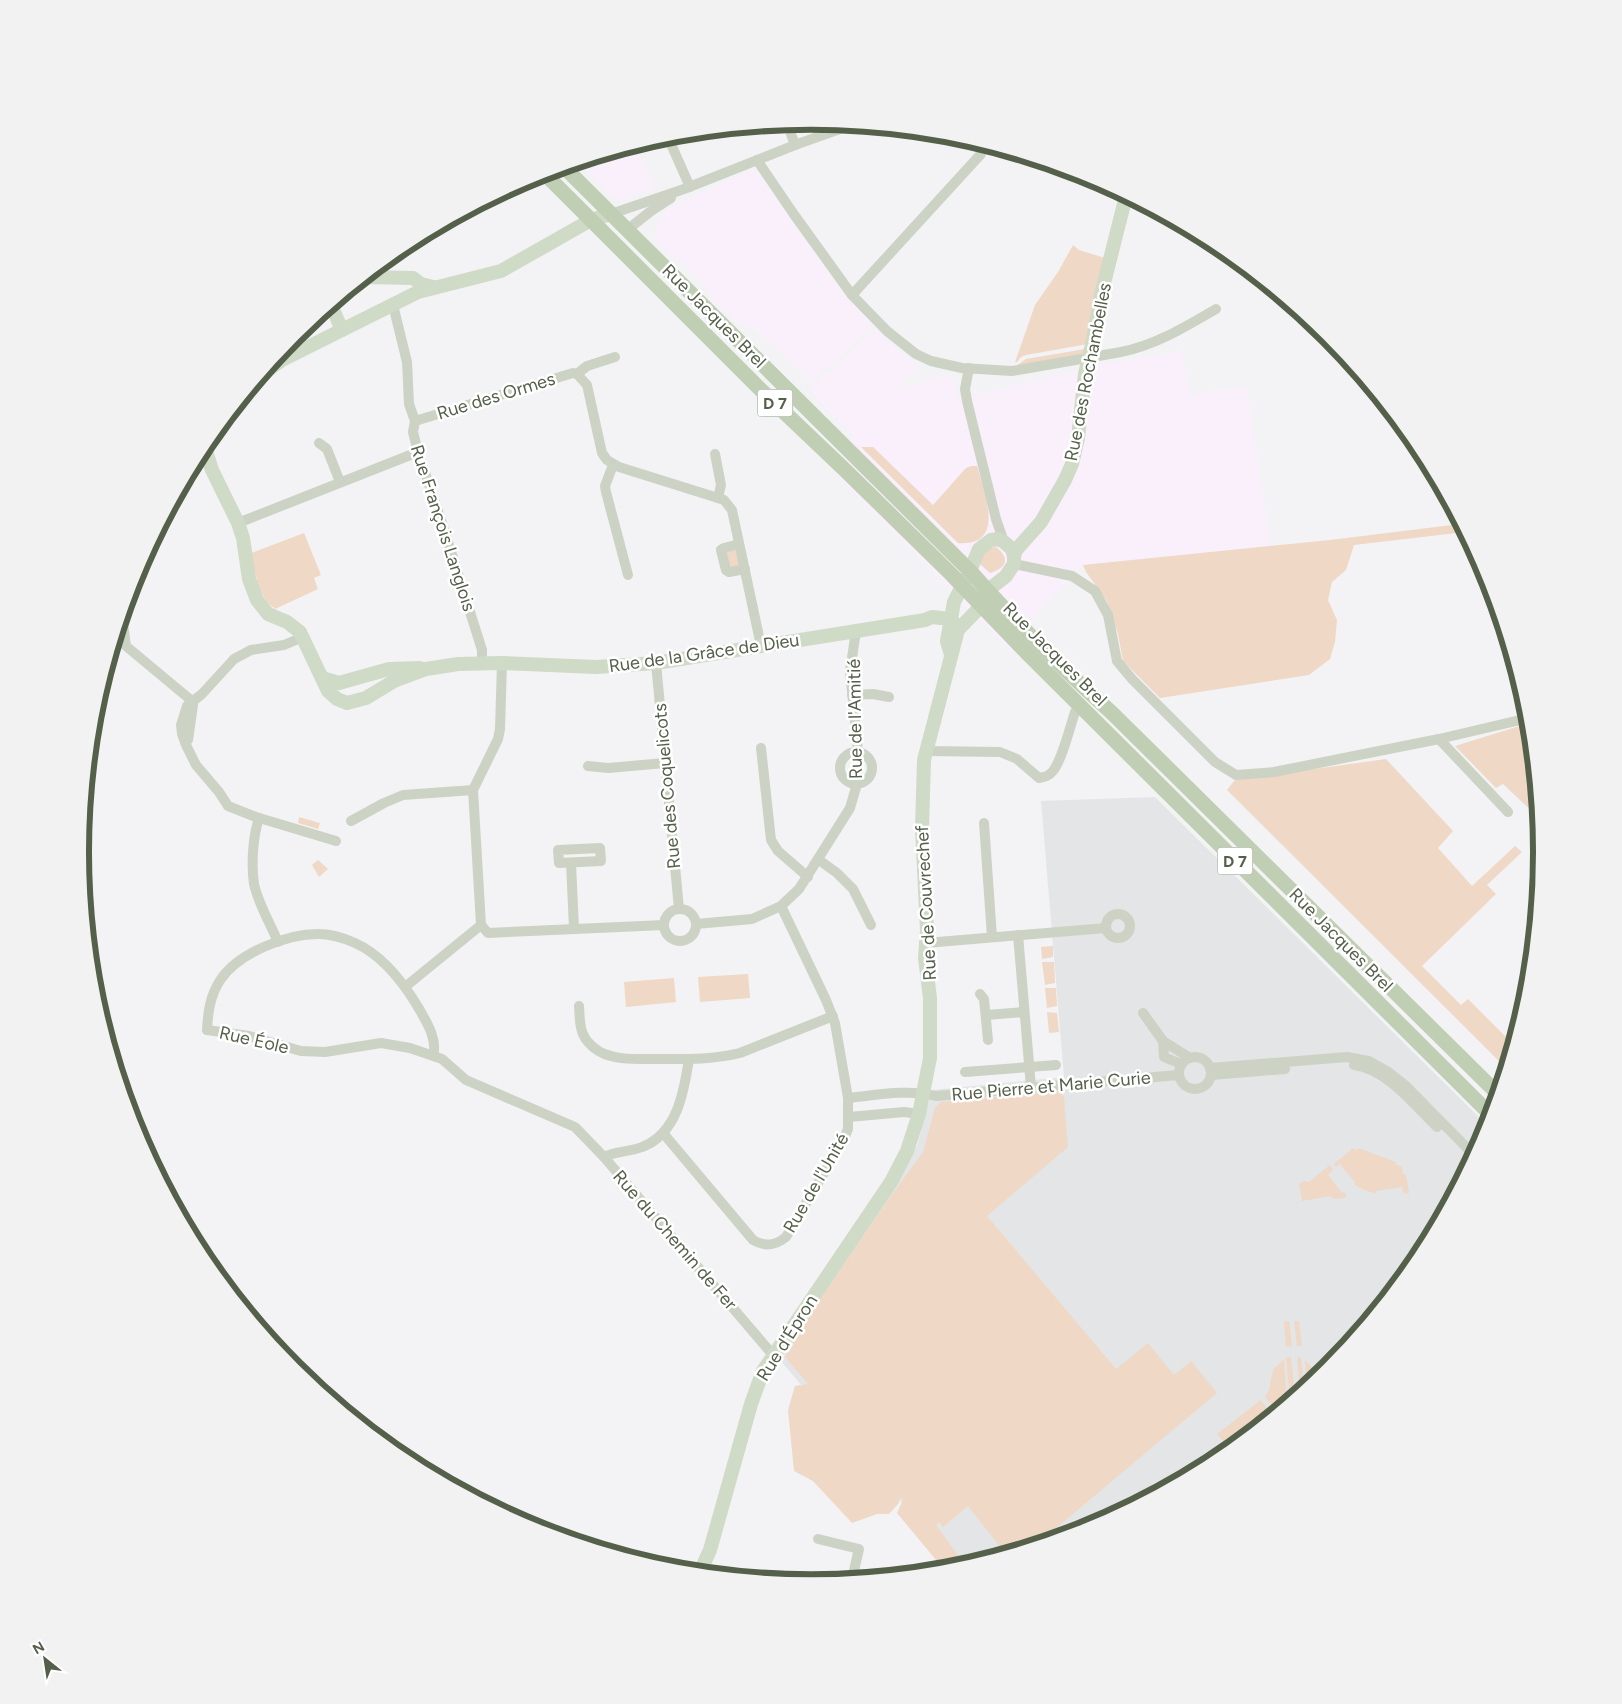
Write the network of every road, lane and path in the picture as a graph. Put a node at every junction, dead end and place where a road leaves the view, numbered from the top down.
1 (789, 130) edge
2 (836, 131) edge
3 (670, 144) edge
4 (795, 145) junction
5 (981, 150) edge
6 (757, 160) junction
7 (569, 172) edge
8 (550, 179) edge
9 (687, 188) junction
10 (1125, 202) edge
11 (611, 214) junction
12 (588, 222) junction
13 (627, 230) junction
14 (374, 277) edge
15 (433, 287) junction
16 (852, 295) junction
17 (393, 305) junction
18 (1216, 309) dead end
19 (333, 310) edge
20 (342, 330) junction
21 (615, 357) dead end
22 (1089, 358) junction
23 (283, 359) edge
24 (969, 368) junction
25 (577, 374) junction
26 (415, 421) junction
27 (319, 443) dead end
28 (418, 452) junction
29 (715, 454) dead end
30 (207, 455) edge
31 (613, 465) junction
32 (340, 482) junction
33 (718, 498) junction
34 (996, 519) junction
35 (238, 523) junction
36 (1026, 538) junction
37 (1004, 542) junction
38 (739, 544) junction
39 (982, 546) junction
40 (955, 556) junction
41 (1014, 560) junction
42 (744, 569) junction
43 (970, 571) junction
44 (628, 575) dead end
45 (987, 591) junction
46 (963, 592) junction
47 (981, 606) junction
48 (925, 620) junction
49 (954, 624) junction
50 (124, 630) edge
51 (856, 631) junction
52 (303, 637) junction
53 (947, 641) junction
54 (761, 646) junction
55 (951, 655) junction
56 (482, 663) junction
57 (502, 663) junction
58 (656, 663) junction
59 (426, 669) junction
60 (322, 678) junction
61 (339, 683) junction
62 (852, 695) junction
63 (889, 697) dead end
64 (337, 699) junction
65 (192, 701) junction
66 (1078, 710) junction
67 (1521, 720) edge
68 (1439, 739) junction
69 (760, 748) dead end
70 (858, 751) junction
71 (927, 751) junction
72 (665, 763) junction
73 (588, 766) dead end
74 (857, 784) junction
75 (473, 790) junction
76 (1508, 812) dead end
77 (259, 818) junction
78 (351, 821) dead end
79 (984, 823) dead end
80 (336, 841) dead end
81 (819, 860) junction
82 (571, 863) dead end
83 (808, 877) junction
84 (781, 906) junction
85 (680, 909) junction
86 (696, 924) junction
87 (481, 925) junction
88 (664, 925) junction
89 (871, 925) dead end
90 (1106, 928) dead end
91 (574, 929) junction
92 (1018, 935) junction
93 (992, 937) junction
94 (278, 942) junction
95 (926, 943) junction
96 (405, 987) junction
97 (980, 994) dead end
98 (579, 1006) dead end
99 (1024, 1012) junction
100 (1143, 1013) dead end
101 (833, 1016) junction
102 (986, 1016) junction
103 (988, 1040) dead end
104 (1163, 1041) junction
105 (434, 1056) junction
106 (1190, 1058) junction
107 (689, 1059) junction
108 (1056, 1065) dead end
109 (1029, 1067) junction
110 (1180, 1069) junction
111 (965, 1072) dead end
112 (1211, 1072) junction
113 (1031, 1088) junction
114 (1493, 1089) edge
115 (924, 1093) junction
116 (848, 1098) junction
117 (1485, 1109) edge
118 (919, 1114) junction
119 (849, 1117) junction
120 (575, 1127) joint
121 (663, 1133) junction
122 (1469, 1149) edge
123 (907, 1151) joint
124 (1466, 1156) edge
125 (604, 1157) junction
126 (773, 1354) junction
127 (818, 1540) dead end
128 (703, 1566) edge
129 (853, 1573) edge

1 - 4 street
2 - 4 street
3 - 9 street
4 - 6 street
5 - 16 street
6 - 9 street
6 - 16 street
7 - 11 main road, D 7
8 - 12 main road, D 7
9 - 11 street
9 - 13 street
10 - 22 street, Rue des Rochambelles
11 - 12 street
11 - 13 main road, Rue Jacques Brel / D 7
12 - 13 street
12 - 15 street
12 - 46 main road, Rue Jacques Brel / D 7
13 - 40 main road, Rue Jacques Brel / D 7
14 - 15 street
15 - 17 street
16 - 24 street
17 - 20 street
17 - 26 street, Rue François Langlois
18 - 22 street
19 - 20 street
20 - 23 street
21 - 25 street, Rue des Ormes
22 - 24 street
22 - 36 street, Rue des Rochambelles
24 - 34 street
25 - 26 street, Rue des Ormes
25 - 31 street
26 - 28 street, Rue François Langlois
27 - 32 street
28 - 32 street
28 - 56 street, Rue François Langlois
29 - 33 street
30 - 35 street
31 - 33 street
31 - 44 street
32 - 35 street
33 - 38 street
34 - 37 street
34 - 39 street
35 - 52 street
36 - 37 street
36 - 41 street, Rue des Rochambelles
37 - 39 street
37 - 41 street
38 - 42 street
38 - 42 street
39 - 40 street
39 - 43 street
40 - 43 main road, Rue Jacques Brel / D 7
41 - 45 street, Rue des Rochambelles
41 - 68 street
42 - 54 street
43 - 45 main road, Rue Jacques Brel / D 7
43 - 46 street
45 - 46 main road
45 - 47 street, Rue de Couvrechef
45 - 114 main road, Rue Jacques Brel / D 7
46 - 47 main road, Rue Jacques Brel / D 7
46 - 49 street, Rue de Couvrechef
47 - 49 street, Rue de Couvrechef
47 - 66 main road, Rue Jacques Brel / D 7
48 - 49 street, Rue de la Grâce de Dieu
48 - 51 street, Rue de la Grâce de Dieu
48 - 53 street
49 - 53 street, Rue de Couvrechef
49 - 55 street, Rue de Couvrechef
50 - 65 street
51 - 54 street, Rue de la Grâce de Dieu
51 - 62 street, Rue de l'Amitié
52 - 60 street
52 - 65 street
53 - 55 street, Rue de Couvrechef
54 - 58 street, Rue de la Grâce de Dieu
55 - 71 street, Rue de Couvrechef
56 - 57 street, Rue de la Grâce de Dieu
56 - 59 street, Rue de la Grâce de Dieu
57 - 58 street, Rue de la Grâce de Dieu
57 - 75 street
58 - 72 street, Rue des Coquelicots
59 - 61 street
59 - 64 street
60 - 61 street
60 - 64 street
61 - 64 street
62 - 63 street
62 - 70 street, Rue de l'Amitié
65 - 77 street
66 - 71 street
66 - 117 main road, Rue Jacques Brel / D 7
67 - 68 street
68 - 76 street
69 - 83 street
70 - 74 street
70 - 74 street
71 - 95 street, Rue de Couvrechef
72 - 73 street
72 - 85 street, Rue des Coquelicots
74 - 81 street, Rue de l'Amitié
75 - 78 street
75 - 87 street
77 - 80 street
77 - 94 street
79 - 93 street
81 - 83 street, Rue de l'Amitié
81 - 89 street
82 - 91 street
83 - 84 street, Rue de l'Amitié
84 - 86 street, Rue de l'Amitié
84 - 101 street, Rue de l'Unité
85 - 86 street
85 - 88 street
86 - 88 street
87 - 91 street
87 - 96 street
88 - 91 street
90 - 92 street
92 - 93 street
92 - 99 street
93 - 95 street
94 - 96 street, Rue Éole
94 - 105 street, Rue Éole
95 - 115 street, Rue de Couvrechef
96 - 105 street, Rue Éole
97 - 102 street
98 - 107 street
99 - 102 street
99 - 109 street
100 - 104 street
101 - 107 street
101 - 116 street, Rue de l'Unité
102 - 103 street
104 - 106 street
104 - 110 street
105 - 120 street, Rue Éole
106 - 110 street, Rue Pierre et Marie Curie
106 - 112 street
107 - 121 street
108 - 109 street
109 - 111 street
109 - 113 street
110 - 112 street
110 - 113 street, Rue Pierre et Marie Curie
112 - 122 street
112 - 124 street
113 - 115 street, Rue Pierre et Marie Curie
115 - 116 street, Rue Pierre et Marie Curie
115 - 118 street, Rue de Couvrechef
116 - 119 street, Rue de l'Unité
118 - 119 street
118 - 123 street, Rue de Couvrechef
119 - 121 street, Rue de l'Unité
120 - 125 street, Rue du Chemin de Fer
121 - 125 street
123 - 126 street, Rue d'Épron
125 - 126 street, Rue du Chemin de Fer
126 - 128 street, Rue d'Épron
127 - 129 street

